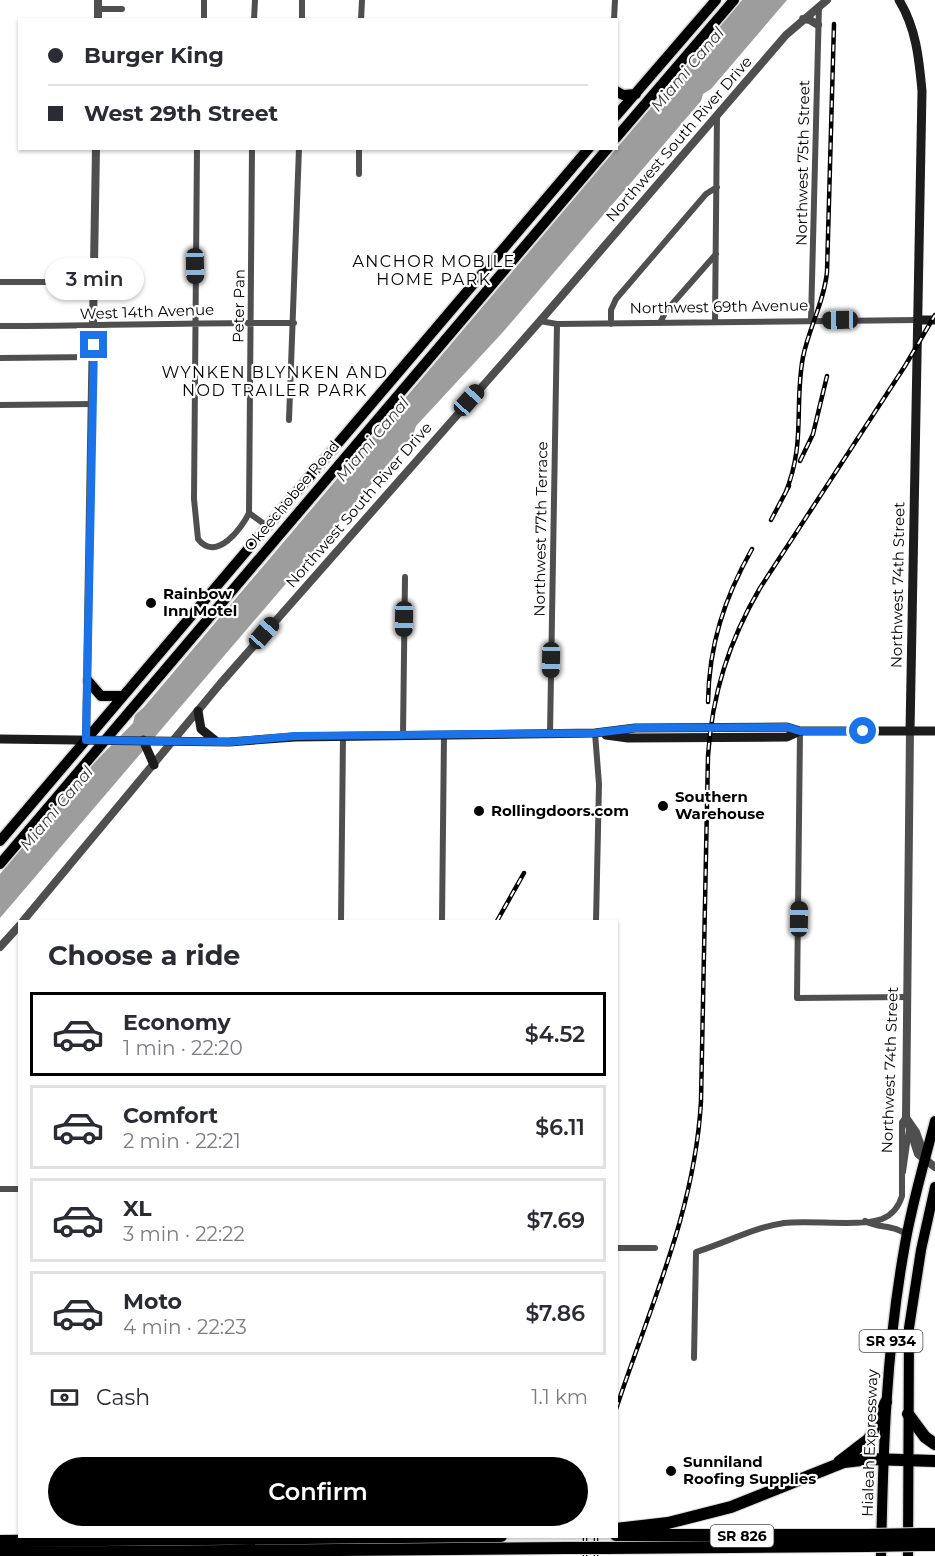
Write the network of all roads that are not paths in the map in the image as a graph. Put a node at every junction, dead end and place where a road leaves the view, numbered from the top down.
1 (98, 0) edge
2 (204, 0) edge
3 (255, 0) edge
4 (302, 0) edge
5 (362, 0) edge
6 (615, 0) edge
7 (716, 0) edge
8 (734, 0) edge
9 (827, 0) edge
10 (899, 0) edge
11 (819, 3) edge
12 (98, 9) junction
13 (123, 9) dead end
14 (98, 18) edge
15 (204, 18) edge
16 (254, 18) edge
17 (302, 18) edge
18 (361, 18) edge
19 (614, 18) edge
20 (803, 19) junction
21 (818, 25) junction
22 (618, 92) edge
23 (636, 94) junction
24 (618, 114) edge
25 (717, 115) junction
26 (618, 136) edge
27 (96, 150) edge
28 (196, 150) edge
29 (252, 150) edge
30 (298, 150) edge
31 (359, 150) edge
32 (587, 150) edge
33 (605, 150) edge
34 (359, 174) dead end
35 (717, 187) junction
36 (716, 254) junction
37 (0, 282) edge
38 (56, 282) dead end
39 (811, 320) junction
40 (918, 320) junction
41 (935, 320) edge
42 (197, 321) junction
43 (540, 321) junction
44 (251, 322) junction
45 (294, 322) junction
46 (716, 322) junction
47 (660, 323) junction
48 (557, 324) junction
49 (611, 324) junction
50 (0, 326) edge
51 (94, 326) junction
52 (94, 357) junction
53 (0, 358) edge
54 (93, 404) junction
55 (0, 405) edge
56 (290, 420) dead end
57 (249, 513) junction
58 (267, 526) junction
59 (405, 577) dead end
60 (88, 681) junction
61 (123, 696) junction
62 (198, 711) junction
63 (800, 731) junction
64 (910, 731) junction
65 (935, 731) edge
66 (595, 733) junction
67 (549, 734) junction
68 (403, 735) junction
69 (444, 735) junction
70 (343, 736) junction
71 (0, 739) edge
72 (86, 740) junction
73 (142, 740) junction
74 (110, 741) junction
75 (174, 741) junction
76 (217, 742) junction
77 (153, 760) junction
78 (0, 842) edge
79 (0, 864) edge
80 (23, 920) edge
81 (341, 920) edge
82 (442, 920) edge
83 (596, 920) edge
84 (18, 927) edge
85 (0, 947) edge
86 (908, 997) junction
87 (907, 1119) junction
88 (935, 1121) edge
89 (908, 1132) junction
90 (933, 1137) edge
91 (925, 1158) junction
92 (935, 1167) edge
93 (903, 1172) junction
94 (935, 1187) edge
95 (0, 1189) edge
96 (18, 1189) edge
97 (864, 1221) junction
98 (906, 1235) junction
99 (618, 1248) edge
100 (655, 1248) dead end
101 (694, 1358) dead end
102 (886, 1402) junction
103 (908, 1414) junction
104 (935, 1444) edge
105 (883, 1460) junction
106 (909, 1461) junction
107 (935, 1461) edge
108 (837, 1464) junction
109 (618, 1529) edge
110 (618, 1535) edge
111 (237, 1538) edge
112 (929, 1539) edge
113 (867, 1540) junction
114 (0, 1541) edge
115 (0, 1552) edge
116 (881, 1556) edge
117 (908, 1556) edge

1 - 12 street
2 - 15 street
3 - 16 street
4 - 17 street
5 - 18 street
6 - 19 street
7 - 23 main road
8 - 26 main road
9 - 11 street, Northwest South River Drive
10 - 40 main road, Northwest 74th Street
11 - 20 street, Northwest South River Drive
11 - 21 street, Northwest 75th Street
12 - 13 street
12 - 14 street
20 - 21 street
20 - 25 street, Northwest South River Drive
21 - 39 street, Northwest 75th Street
22 - 23 main road
23 - 24 main road
25 - 35 street
25 - 43 street, Northwest South River Drive
27 - 51 street
28 - 42 street
29 - 44 street, Peter Pan
30 - 45 street
31 - 34 street
32 - 58 main road, Okeechobee Road
33 - 74 main road, Okeechobee Road
35 - 36 street
35 - 49 street
36 - 46 street
36 - 47 street
37 - 38 street
39 - 40 street, Northwest 69th Avenue
39 - 46 street, Northwest 69th Avenue
40 - 41 main road, Northwest 69th Avenue
40 - 64 main road, Northwest 74th Street
42 - 44 street, West 14th Avenue
42 - 51 street, West 14th Avenue
42 - 57 street
43 - 48 street, Northwest 69th Avenue
43 - 62 street, Northwest South River Drive
44 - 45 street, West 14th Avenue
44 - 57 street, Peter Pan
45 - 56 street
46 - 47 street, Northwest 69th Avenue
47 - 49 street, Northwest 69th Avenue
48 - 49 street, Northwest 69th Avenue
48 - 67 street, Northwest 77th Terrace
50 - 51 street, West 14th Avenue
51 - 52 street
52 - 53 street
52 - 54 street
54 - 55 street
54 - 60 street
57 - 58 street
58 - 61 main road, Okeechobee Road
59 - 68 street
60 - 61 main road
60 - 72 street
61 - 72 main road, Okeechobee Road
62 - 75 street, Northwest South River Drive
62 - 76 main road
63 - 64 main road
63 - 66 main road
63 - 86 street
64 - 65 main road
64 - 86 street, Northwest 74th Street
66 - 67 main road
66 - 83 street
67 - 69 main road
68 - 69 main road
68 - 70 main road
69 - 82 street
70 - 76 main road
70 - 81 street
71 - 72 main road
72 - 74 main road
72 - 78 main road, Okeechobee Road
73 - 74 main road
73 - 75 main road
73 - 77 main road
74 - 79 main road, Okeechobee Road
75 - 76 main road
75 - 77 street, Northwest South River Drive
77 - 80 street, Northwest South River Drive
84 - 85 street
86 - 87 street, Northwest 74th Street
87 - 89 street
87 - 91 street
87 - 93 street, Northwest 74th Street
88 - 90 main road, Hialeah Expressway / SR 934
89 - 91 street
89 - 93 street, Northwest 74th Street
90 - 91 main road, Hialeah Expressway / SR 934
91 - 92 street
91 - 98 main road, Hialeah Expressway / SR 934
93 - 97 street, Northwest 74th Street
94 - 103 main road, SR 934
95 - 96 street
97 - 98 street
97 - 101 street
98 - 102 main road, Hialeah Expressway / SR 934
99 - 100 street
102 - 105 main road, Hialeah Expressway / SR 934
102 - 108 highway
103 - 104 highway
103 - 106 main road, SR 934
105 - 106 highway
105 - 108 highway
105 - 116 main road, Hialeah Expressway / SR 934
106 - 107 highway
106 - 117 main road, SR 934
108 - 109 highway
110 - 113 highway, SR 826
111 - 114 highway
112 - 113 highway, SR 826, bridge
113 - 115 highway, bridge

